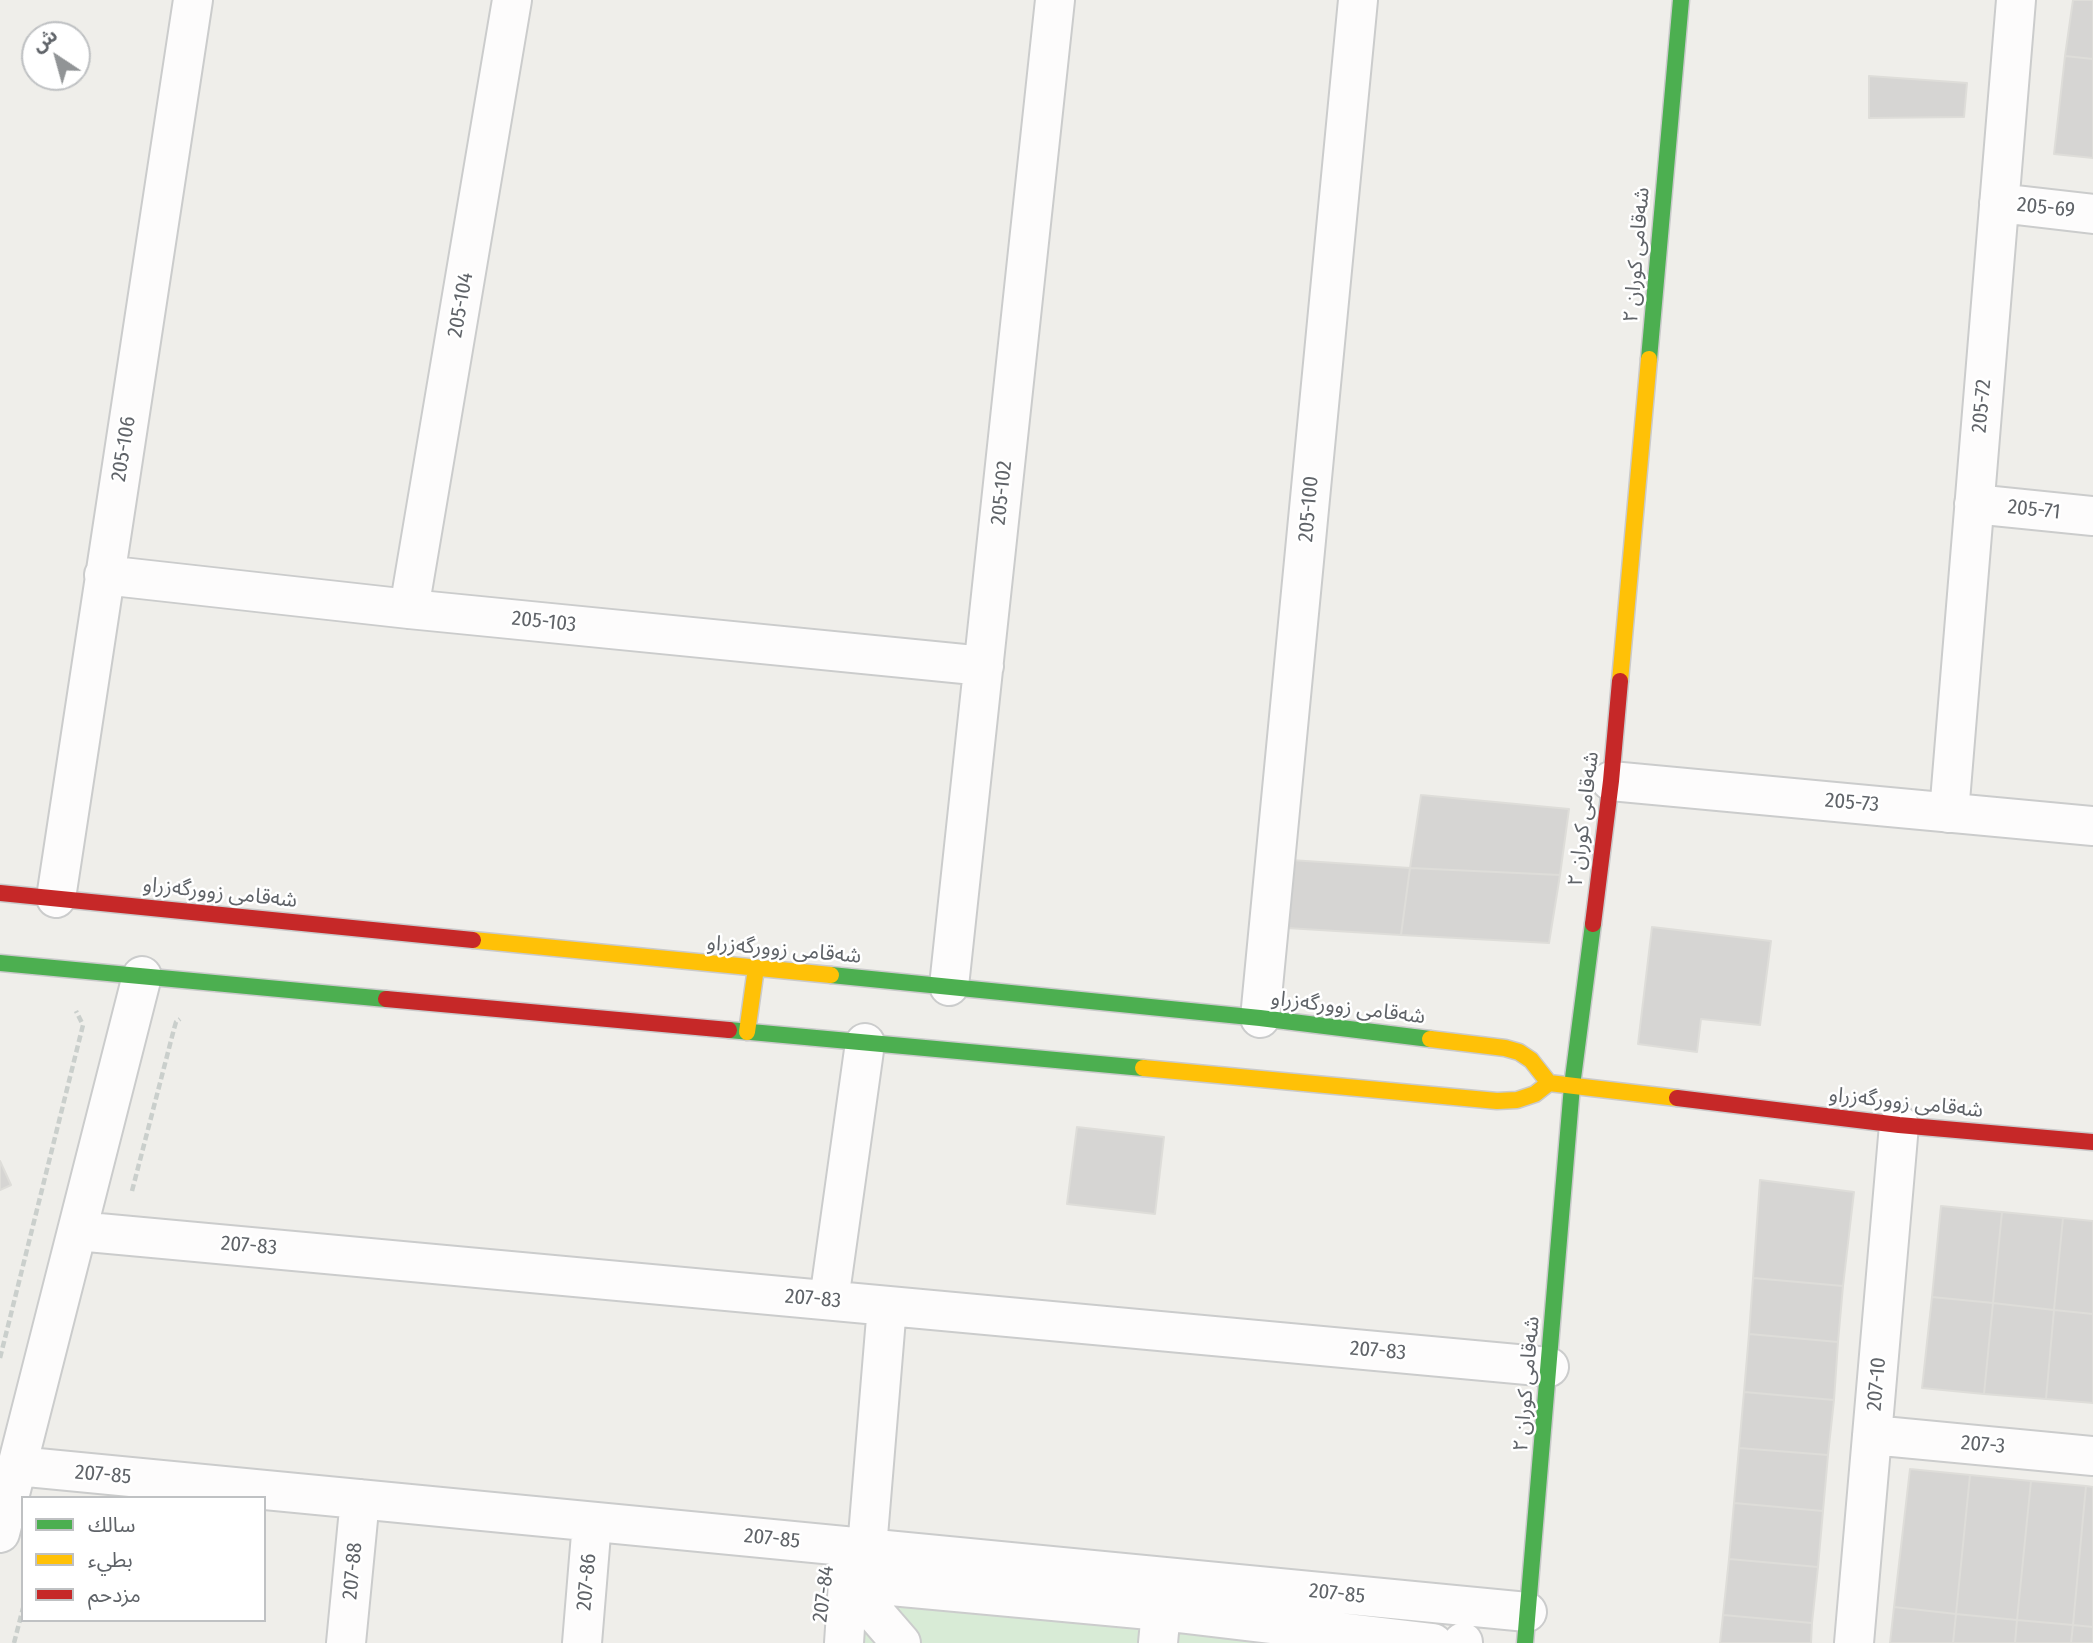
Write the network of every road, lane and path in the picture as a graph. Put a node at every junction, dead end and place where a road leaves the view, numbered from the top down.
1 (192, 0) edge
2 (512, 0) edge
3 (1055, 0) edge
4 (1358, 0) edge
5 (1681, 0) edge
6 (2016, 0) edge
7 (1999, 203) junction
8 (2093, 214) edge
9 (1975, 504) junction
10 (2093, 516) edge
11 (104, 575) junction
12 (409, 609) junction
13 (984, 666) junction
14 (1611, 780) junction
15 (1949, 813) junction
16 (2093, 826) edge
17 (0, 893) edge
18 (56, 898) junction
19 (0, 963) edge
20 (756, 968) junction
21 (142, 976) junction
22 (949, 986) junction
23 (70, 1009) dead end
24 (1260, 1018) junction
25 (747, 1032) junction
26 (865, 1043) junction
27 (1549, 1083) junction
28 (1572, 1086) junction
29 (1899, 1125) junction
30 (2093, 1142) edge
31 (77, 1231) junction
32 (829, 1300) junction
33 (887, 1306) junction
34 (0, 1358) edge
35 (1549, 1367) junction
36 (1872, 1435) junction
37 (2093, 1456) edge
38 (17, 1466) junction
39 (360, 1499) junction
40 (592, 1522) junction
41 (0, 1533) edge
42 (847, 1563) junction
43 (21, 1616) edge
44 (1159, 1627) edge
45 (1526, 1628) edge
46 (14, 1643) edge
47 (346, 1643) edge
48 (582, 1643) edge
49 (818, 1643) edge
50 (844, 1643) edge
51 (901, 1643) edge
52 (1452, 1643) edge
53 (1854, 1643) edge

1 - 11 street, 205-106
2 - 12 street, 205-104
3 - 13 street, 205-102
4 - 24 street, 205-100
5 - 14 main road, شەقامی کوران ٢
6 - 7 street, 205-72
7 - 8 street, 205-69
7 - 9 street, 205-72
9 - 10 street, 205-71
9 - 15 street, 205-72
11 - 12 street, 205-103
11 - 18 street, 205-106
12 - 13 street, 205-103
13 - 22 street, 205-102
14 - 15 street, 205-73
14 - 28 main road, شەقامی کوران ٢
15 - 16 street, 205-73
17 - 18 main road, شەقامی زوورگەزراو
18 - 20 main road, شەقامی زوورگەزراو
19 - 21 main road
20 - 22 main road, شەقامی زوورگەزراو
20 - 25 main road
21 - 25 main road
21 - 31 street
22 - 24 main road, شەقامی زوورگەزراو
23 - 34 path
24 - 27 main road, شەقامی زوورگەزراو
25 - 26 main road
26 - 27 main road
26 - 32 street
27 - 28 main road, شەقامی زوورگەزراو
28 - 29 main road, شەقامی زوورگەزراو
28 - 35 main road, شەقامی کوران ٢
29 - 30 main road, شەقامی زوورگەزراو
29 - 36 street, 207-10
31 - 32 street, 207-83
31 - 38 street
32 - 33 street, 207-83
33 - 35 street, 207-83
33 - 42 street
35 - 45 main road, شەقامی کوران ٢
36 - 37 street, 207-3
36 - 53 street, 207-10
38 - 39 street, 207-85
38 - 41 street
39 - 40 street, 207-85
39 - 47 street, 207-88
40 - 42 street, 207-85
40 - 48 street, 207-86
42 - 44 street
42 - 45 street, 207-85
42 - 49 street, 207-84
42 - 50 street
42 - 51 street
43 - 46 path
44 - 52 street

